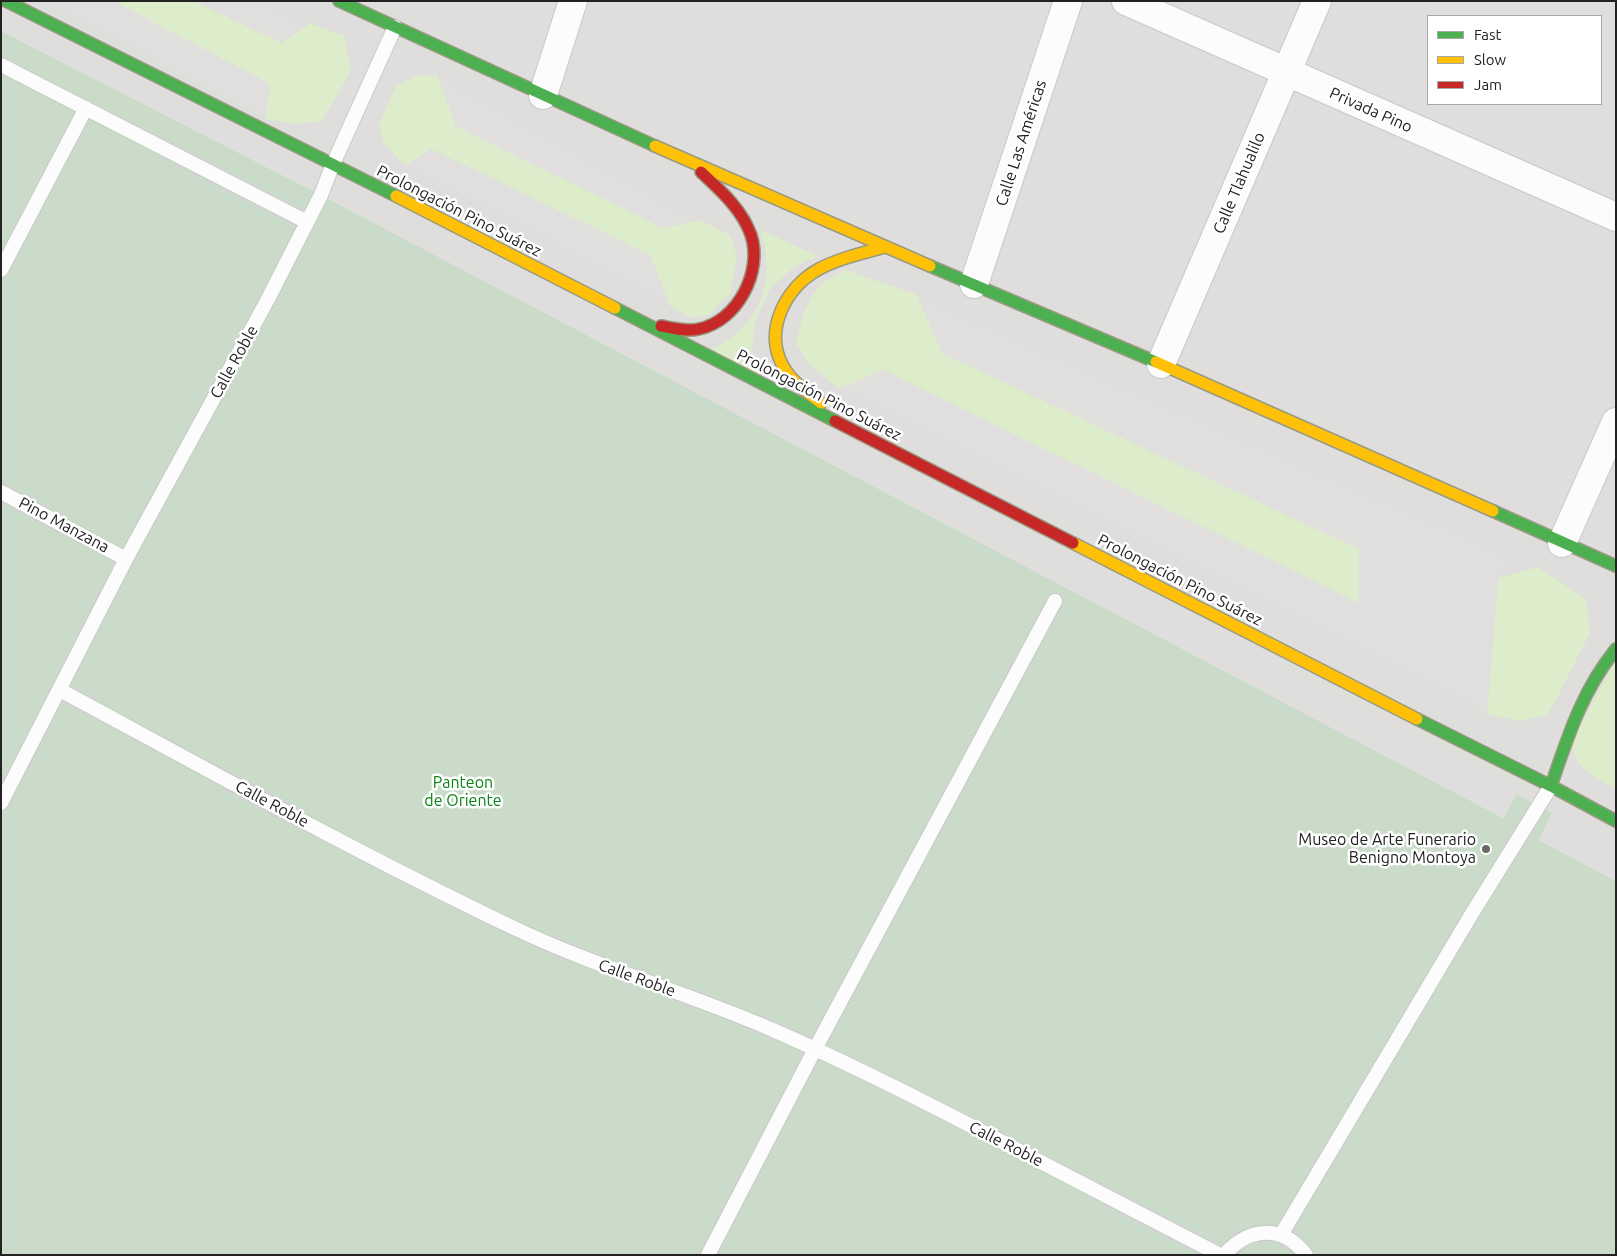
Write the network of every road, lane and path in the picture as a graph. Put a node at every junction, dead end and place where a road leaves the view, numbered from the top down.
1 (6, 1) edge
2 (339, 1) edge
3 (574, 1) edge
4 (1068, 1) edge
5 (1126, 1) edge
6 (1317, 1) edge
7 (395, 27) junction
8 (1, 65) edge
9 (1286, 73) junction
10 (543, 95) junction
11 (86, 108) junction
12 (688, 161) junction
13 (333, 164) junction
14 (1616, 217) edge
15 (307, 222) junction
16 (885, 247) junction
17 (1, 270) edge
18 (974, 284) junction
19 (640, 322) junction
20 (1161, 364) junction
21 (1616, 422) edge
22 (861, 435) junction
23 (1, 492) edge
24 (1562, 542) junction
25 (126, 559) junction
26 (1616, 566) edge
27 (1055, 601) dead end
28 (1616, 649) edge
29 (60, 690) junction
30 (1551, 786) junction
31 (1, 803) edge
32 (1616, 821) edge
33 (815, 1049) junction
34 (1282, 1235) junction
35 (708, 1255) edge
36 (1220, 1255) edge
37 (1224, 1255) edge
38 (1306, 1255) edge

1 - 13 main road, Prolongación Pino Suárez
2 - 7 main road
3 - 10 street
4 - 18 street, Calle Las Américas
5 - 9 street, Privada Pino
6 - 9 street, Calle Tlahualilo
7 - 10 main road
7 - 13 lane, Calle Roble
8 - 11 lane
9 - 14 street, Privada Pino
9 - 20 street, Calle Tlahualilo
10 - 12 main road
11 - 15 lane
11 - 17 lane
12 - 16 main road
12 - 19 main road
13 - 15 lane, Calle Roble
13 - 19 main road, Prolongación Pino Suárez
15 - 25 lane, Calle Roble
16 - 18 main road
16 - 22 main road
18 - 20 main road
19 - 22 main road, Prolongación Pino Suárez
20 - 24 main road
21 - 24 street
22 - 30 main road, Prolongación Pino Suárez
23 - 25 lane, Pino Manzana
24 - 26 main road
25 - 29 lane, Calle Roble
27 - 33 lane
28 - 30 main road
29 - 31 lane, Calle Roble
29 - 33 lane, Calle Roble
30 - 32 main road, Prolongación Pino Suárez
30 - 34 lane
33 - 35 lane
33 - 36 lane, Calle Roble
34 - 37 lane
34 - 38 lane

